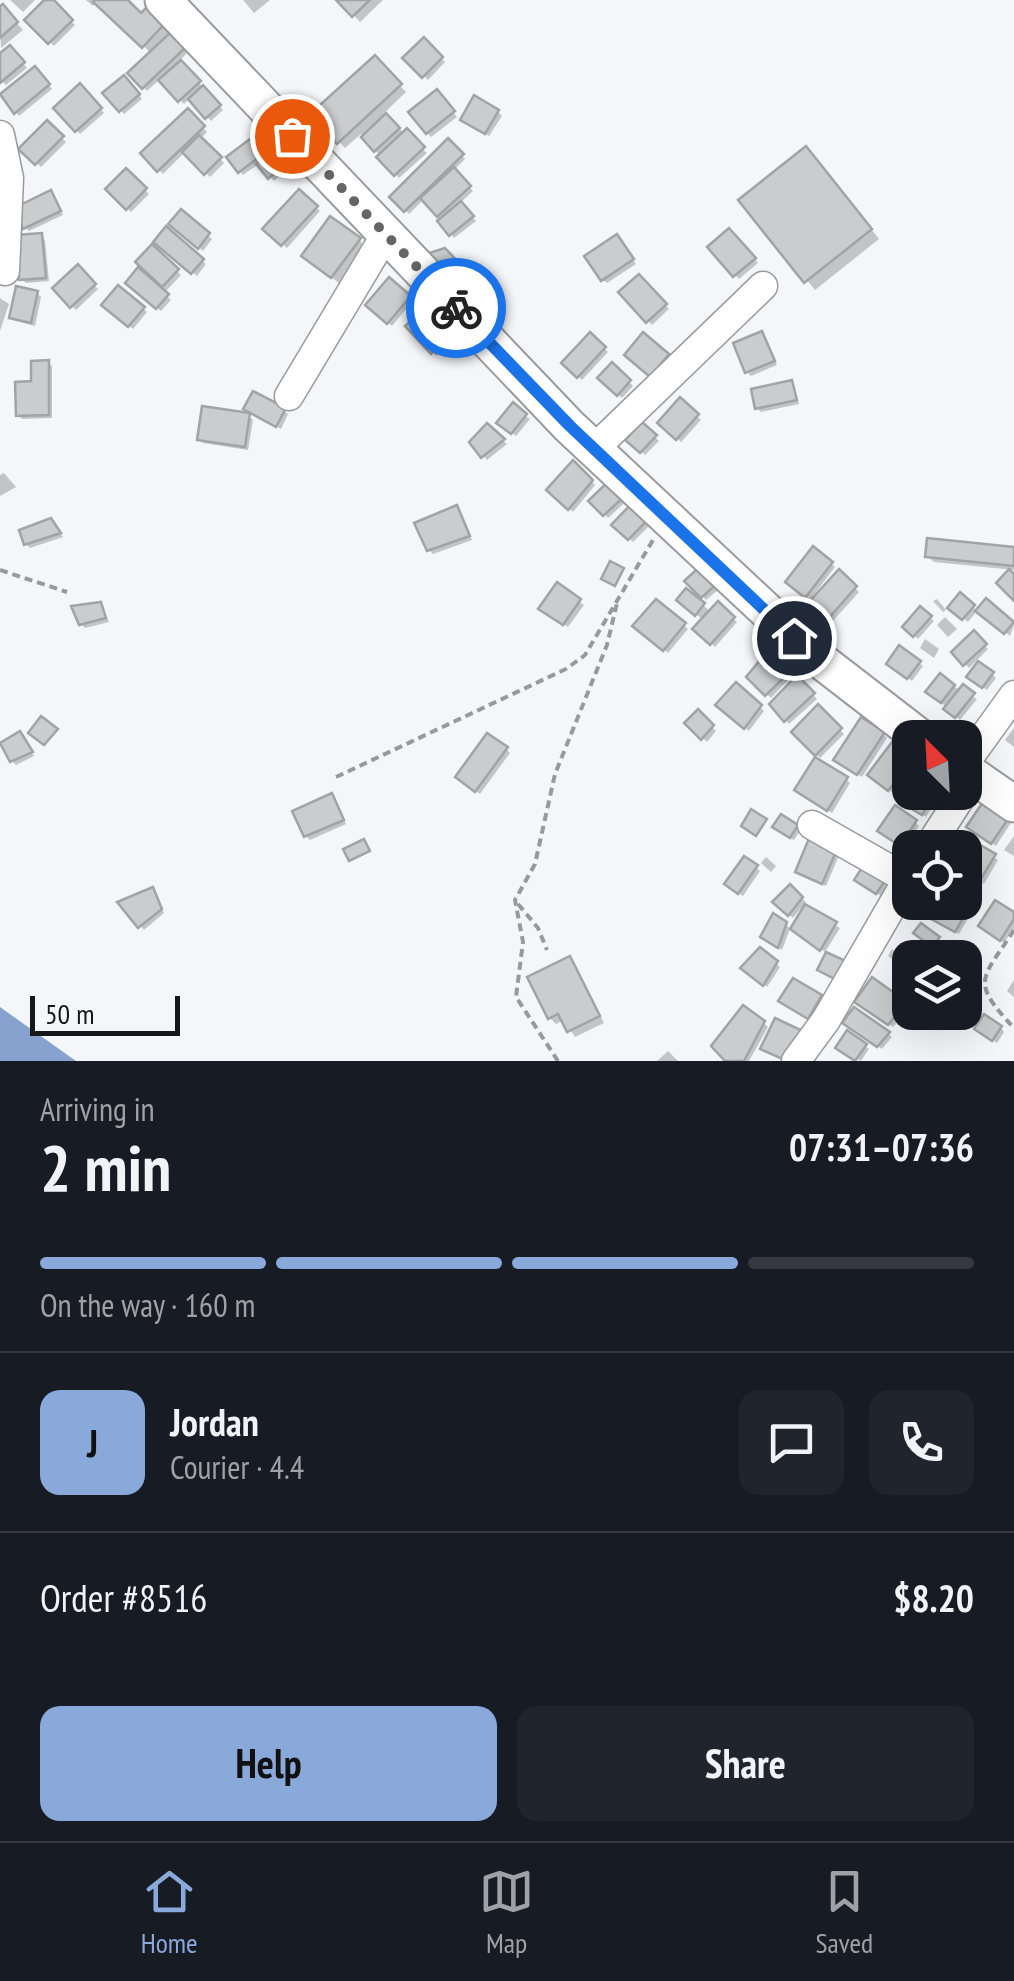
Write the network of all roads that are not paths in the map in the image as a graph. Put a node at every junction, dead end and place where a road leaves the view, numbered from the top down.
1 (163, 0) edge
2 (0, 135) edge
3 (386, 234) junction
4 (6, 271) dead end
5 (763, 286) dead end
6 (289, 396) dead end
7 (594, 450) junction
8 (1014, 694) edge
9 (897, 720) edge
10 (982, 751) edge
11 (982, 786) edge
12 (1014, 804) edge
13 (812, 826) dead end
14 (892, 868) edge
15 (892, 905) edge
16 (796, 1061) edge

1 - 3 main road
2 - 4 street
3 - 6 street
3 - 7 main road
5 - 7 street
7 - 9 main road
8 - 10 street
11 - 12 main road
13 - 14 street
15 - 16 street

